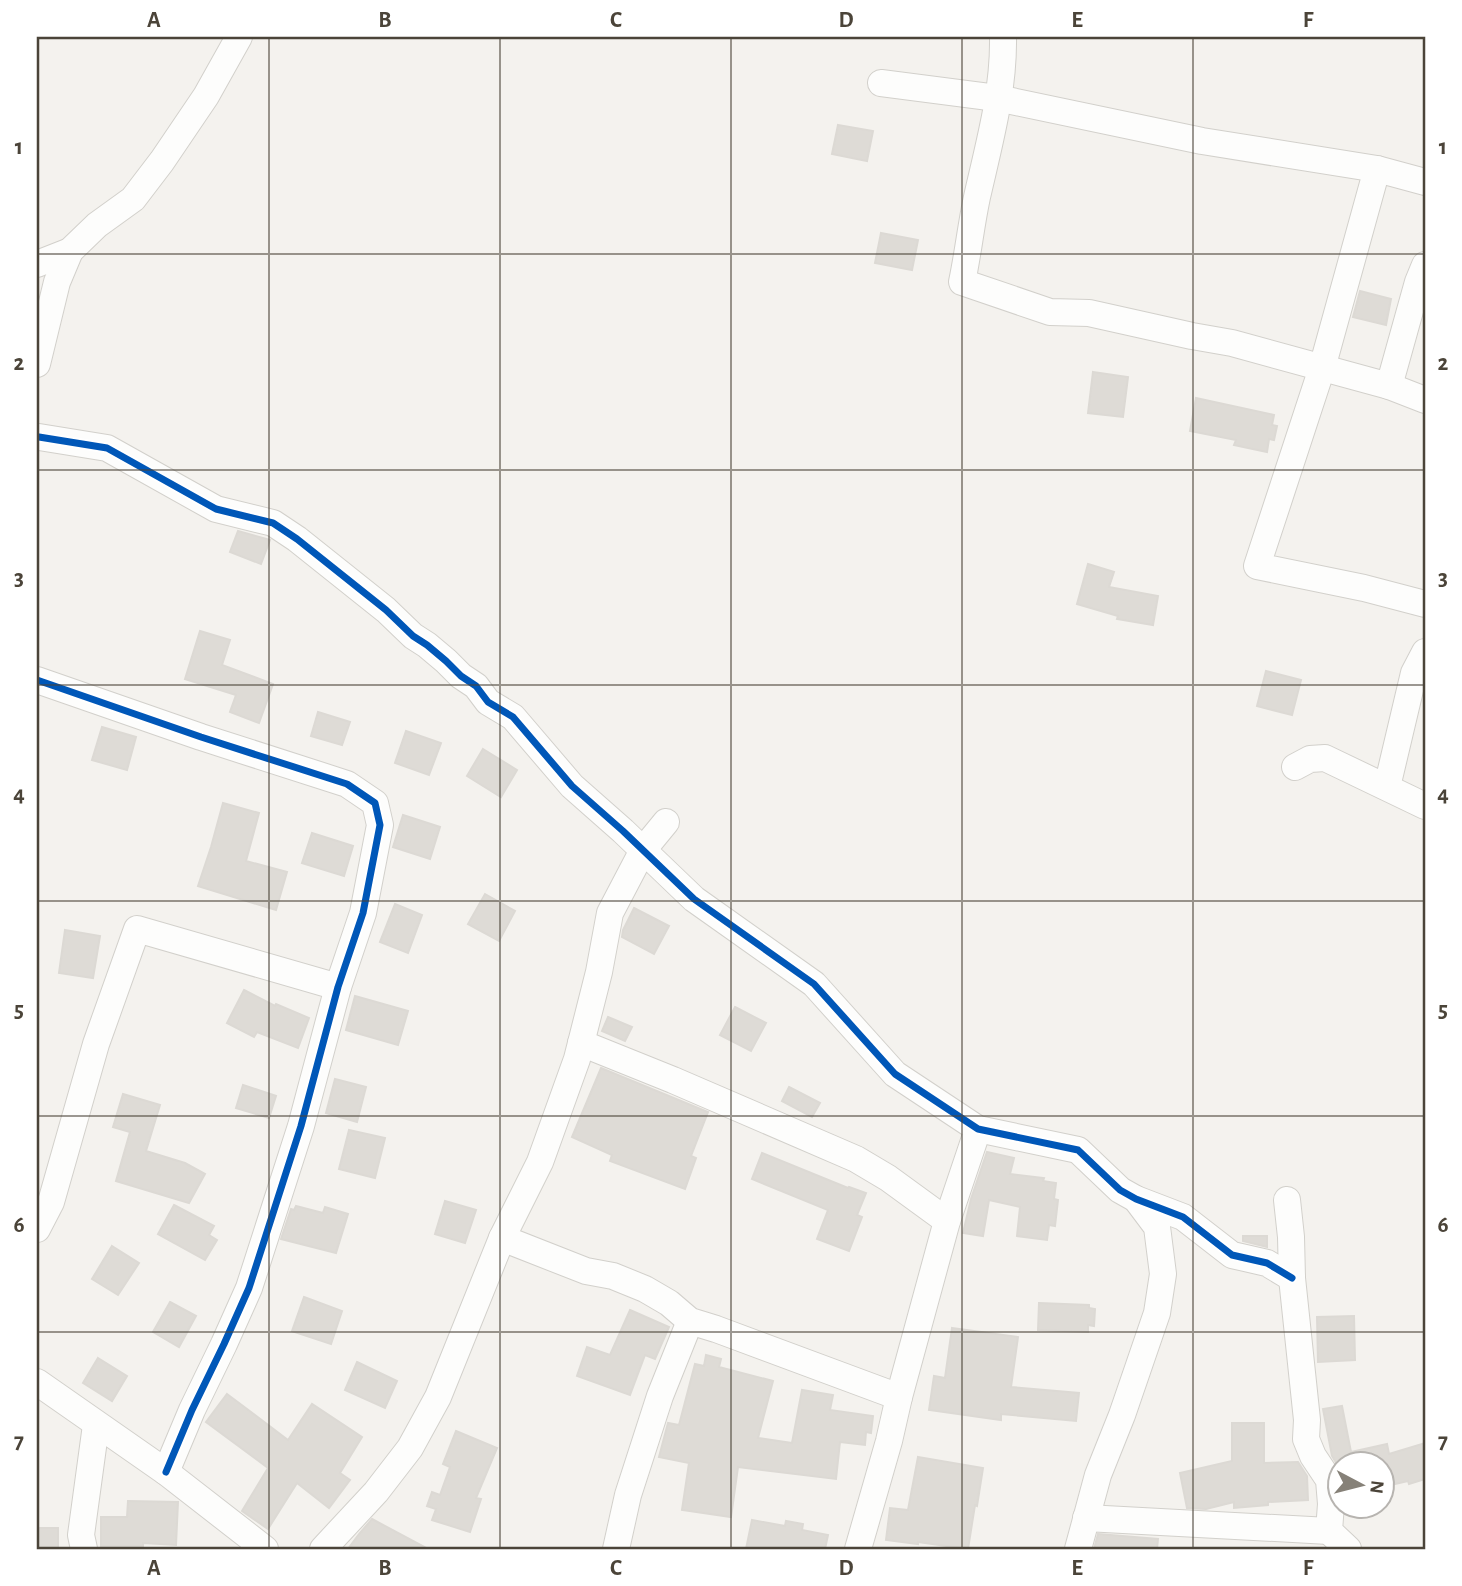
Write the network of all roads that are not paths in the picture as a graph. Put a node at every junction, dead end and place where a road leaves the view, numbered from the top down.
1 (239, 37) edge
2 (1003, 37) edge
3 (881, 83) dead end
4 (997, 98) junction
5 (1377, 169) junction
6 (1425, 182) edge
7 (70, 251) junction
8 (37, 264) edge
9 (1425, 265) edge
10 (37, 363) edge
11 (1322, 368) junction
12 (1389, 386) junction
13 (1425, 400) edge
14 (39, 437) dead end
15 (1425, 604) edge
16 (1425, 652) edge
17 (37, 680) edge
18 (1295, 767) dead end
19 (1387, 787) junction
20 (1425, 806) edge
21 (666, 822) dead end
22 (643, 850) junction
23 (338, 987) junction
24 (581, 1043) junction
25 (978, 1129) junction
26 (1136, 1199) junction
27 (1287, 1200) dead end
28 (947, 1221) junction
29 (37, 1229) edge
30 (502, 1238) junction
31 (1292, 1278) junction
32 (690, 1321) junction
33 (37, 1382) edge
34 (899, 1397) junction
35 (96, 1425) junction
36 (166, 1472) junction
37 (1086, 1518) junction
38 (1278, 1539) edge
39 (1339, 1540) edge
40 (84, 1549) edge
41 (265, 1549) edge
42 (323, 1549) edge
43 (616, 1549) edge
44 (858, 1549) edge
45 (1077, 1549) edge

1 - 7 street
2 - 4 street
3 - 4 street
4 - 5 street
4 - 11 street
5 - 6 street
5 - 11 street
7 - 8 street
7 - 10 street
9 - 12 street
11 - 12 street
11 - 15 street
12 - 13 street
14 - 22 street
16 - 19 street
17 - 23 street
18 - 19 street
19 - 20 street
21 - 22 street
22 - 24 street
22 - 25 street
23 - 29 street
23 - 36 street
24 - 28 street
24 - 30 street
25 - 26 street
25 - 28 street
26 - 31 street
26 - 37 street
27 - 31 street
28 - 34 street
30 - 32 street
30 - 42 street
31 - 39 street
32 - 34 street
32 - 43 street
33 - 35 street
34 - 44 street
35 - 36 street
35 - 40 street
36 - 41 street
37 - 38 street
37 - 45 street
38 - 39 street

